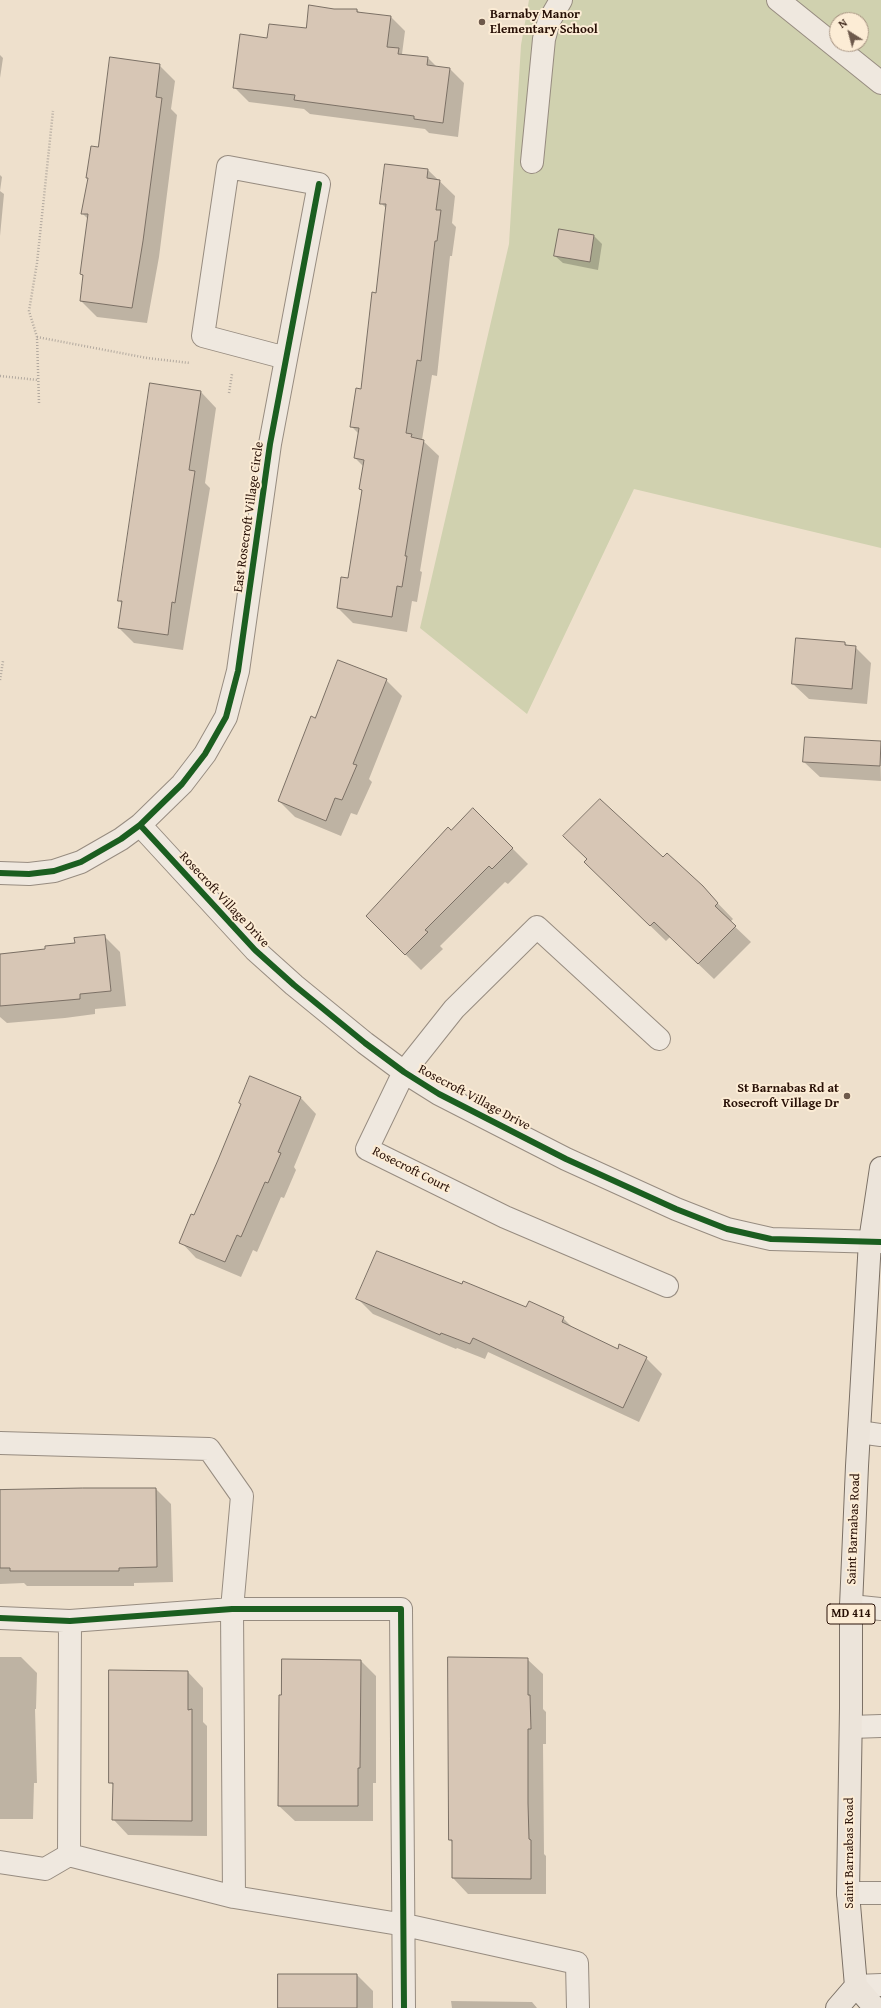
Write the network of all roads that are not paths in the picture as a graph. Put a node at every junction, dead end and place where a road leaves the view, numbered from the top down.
1 (561, 0) edge
2 (778, 0) edge
3 (881, 83) edge
4 (532, 162) dead end
5 (286, 358) junction
6 (140, 825) junction
7 (0, 873) edge
8 (659, 1039) dead end
9 (404, 1072) junction
10 (881, 1168) edge
11 (876, 1242) edge
12 (666, 1286) dead end
13 (859, 1432) junction
14 (881, 1435) edge
15 (0, 1444) edge
16 (851, 1606) junction
17 (232, 1609) junction
18 (881, 1609) edge
19 (0, 1618) edge
20 (70, 1621) junction
21 (881, 1726) edge
22 (851, 1727) junction
23 (69, 1855) junction
24 (0, 1862) edge
25 (848, 1893) junction
26 (881, 1893) edge
27 (234, 1897) junction
28 (405, 1925) junction
29 (881, 1985) edge
30 (856, 1986) junction
31 (404, 2008) edge
32 (578, 2008) edge
33 (837, 2008) edge
34 (875, 2008) edge

1 - 4 street
2 - 3 street
5 - 5 street, East Rosecroft Village Circle
5 - 6 street, East Rosecroft Village Circle
6 - 7 street, East Rosecroft Village Circle
6 - 9 street, Rosecroft Village Drive
8 - 9 street, Rosecroft Court
9 - 11 street, Rosecroft Village Drive
9 - 12 street, Rosecroft Court
10 - 11 main road, Saint Barnabas Road / MD 414
11 - 13 main road, Saint Barnabas Road / MD 414
13 - 14 street
13 - 16 main road, Saint Barnabas Road / MD 414
15 - 17 street
16 - 18 street
16 - 22 main road, Saint Barnabas Road / MD 414
17 - 20 street
17 - 27 street
17 - 28 street
19 - 20 street
20 - 23 street
21 - 22 street
22 - 25 main road, Saint Barnabas Road / MD 414
23 - 24 street
23 - 27 street
25 - 26 street
25 - 30 main road, Saint Barnabas Road / MD 414
27 - 28 street
28 - 31 street
28 - 32 street
29 - 30 street
30 - 33 main road
30 - 34 main road

